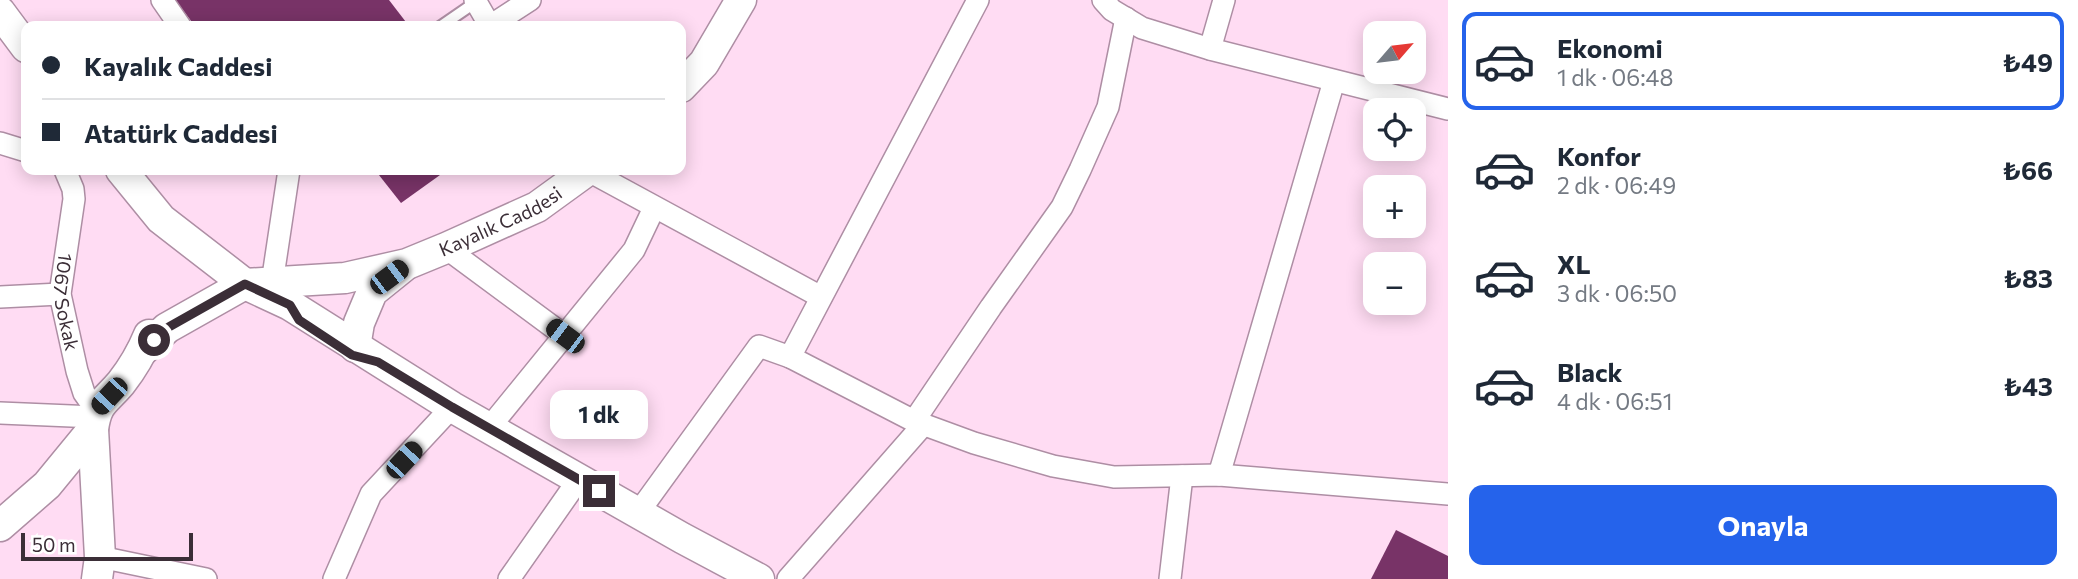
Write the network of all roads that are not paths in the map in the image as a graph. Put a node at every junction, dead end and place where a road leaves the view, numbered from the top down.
1 (162, 0) edge
2 (530, 0) edge
3 (741, 0) edge
4 (978, 0) edge
5 (1103, 0) edge
6 (1224, 0) edge
7 (475, 1) edge
8 (0, 12) edge
9 (1126, 18) junction
10 (177, 21) edge
11 (447, 21) edge
12 (486, 21) edge
13 (497, 21) edge
14 (21, 40) edge
15 (1210, 49) junction
16 (1334, 80) junction
17 (686, 82) edge
18 (1448, 109) edge
19 (0, 143) edge
20 (21, 149) edge
21 (125, 175) edge
22 (288, 175) edge
23 (581, 175) edge
24 (597, 175) edge
25 (69, 179) edge
26 (653, 208) junction
27 (446, 248) junction
28 (407, 264) junction
29 (257, 292) junction
30 (60, 293) junction
31 (0, 297) edge
32 (821, 297) junction
33 (565, 336) junction
34 (366, 354) junction
35 (790, 357) junction
36 (452, 407) junction
37 (0, 413) edge
38 (94, 419) junction
39 (919, 423) junction
40 (489, 428) junction
41 (1219, 475) junction
42 (1182, 476) junction
43 (579, 480) junction
44 (1448, 494) edge
45 (638, 513) junction
46 (0, 526) edge
47 (99, 568) edge
48 (206, 579) edge
49 (334, 579) edge
50 (509, 579) edge
51 (759, 579) edge
52 (788, 579) edge
53 (1170, 579) edge

1 - 10 street
2 - 13 street
3 - 17 main road
4 - 32 street
5 - 9 street
6 - 15 street
7 - 11 lane
7 - 12 street
8 - 14 main road
9 - 15 street
9 - 39 street
15 - 16 street
16 - 18 street
16 - 41 street
19 - 20 street
21 - 29 main road
22 - 29 street
23 - 27 main road, Kayalık Caddesi
24 - 26 street
25 - 30 street, 1067 Sokak
26 - 32 street
26 - 33 street
27 - 28 main road, Kayalık Caddesi
27 - 33 street
28 - 29 main road, Kayalık Caddesi
28 - 34 main road, Kayalık Caddesi
29 - 34 main road
29 - 38 main road, Kayalık Caddesi
30 - 31 street
30 - 38 street, 1067 Sokak
32 - 35 street
33 - 40 street
34 - 36 main road
35 - 39 street
35 - 45 street
36 - 40 main road
36 - 49 street
37 - 38 street
38 - 46 main road, Kayalık Caddesi
38 - 47 main road
39 - 42 street
39 - 52 street
40 - 43 main road
41 - 42 street
41 - 44 street
42 - 53 street
43 - 45 main road
43 - 50 street
45 - 51 main road
47 - 48 street

